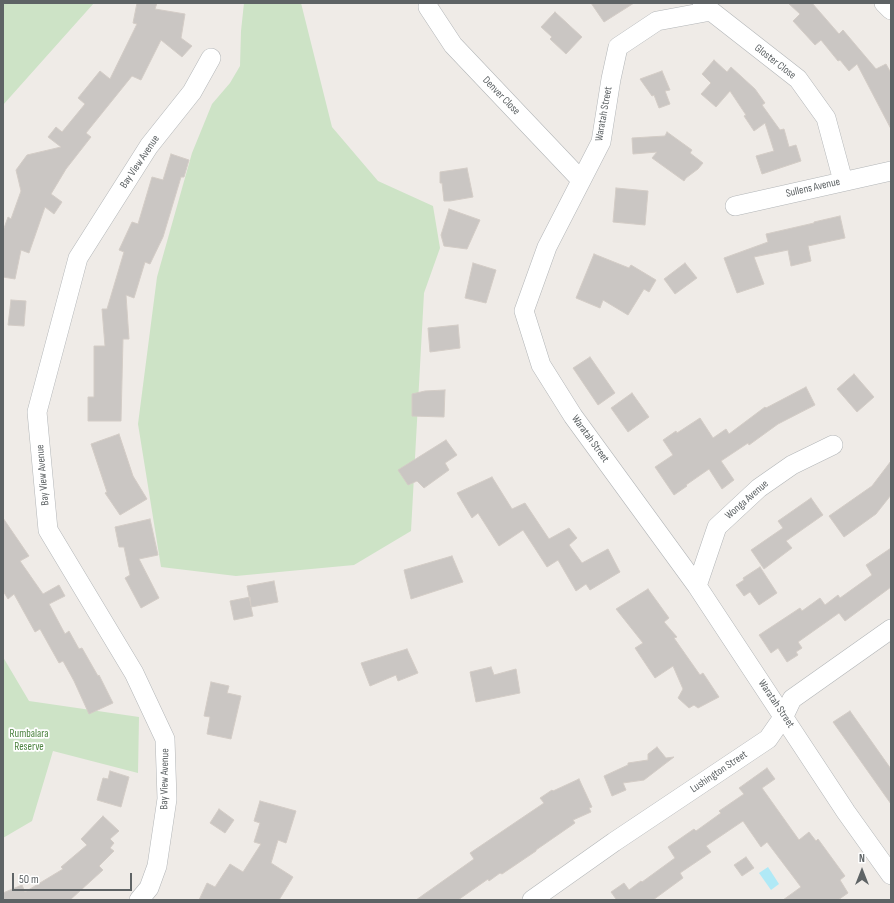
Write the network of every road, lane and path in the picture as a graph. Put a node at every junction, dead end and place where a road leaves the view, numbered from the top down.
1 (884, 3) edge
2 (428, 7) dead end
3 (706, 7) edge
4 (891, 10) edge
5 (211, 58) dead end
6 (891, 171) edge
7 (581, 180) junction
8 (843, 181) junction
9 (735, 206) dead end
10 (833, 445) dead end
11 (697, 586) junction
12 (891, 629) edge
13 (784, 716) junction
14 (891, 875) edge
15 (139, 900) edge
16 (532, 900) edge

1 - 4 street
2 - 7 street, Denver Close
3 - 7 street, Waratah Street
3 - 8 street, Gloster Close
5 - 15 street, Bay View Avenue
6 - 8 street, Sullens Avenue
7 - 11 street, Waratah Street
8 - 9 street, Sullens Avenue
10 - 11 street, Wonga Avenue
11 - 13 street, Waratah Street
12 - 13 street, Lushington Street
13 - 14 street, Waratah Street
13 - 16 street, Lushington Street

